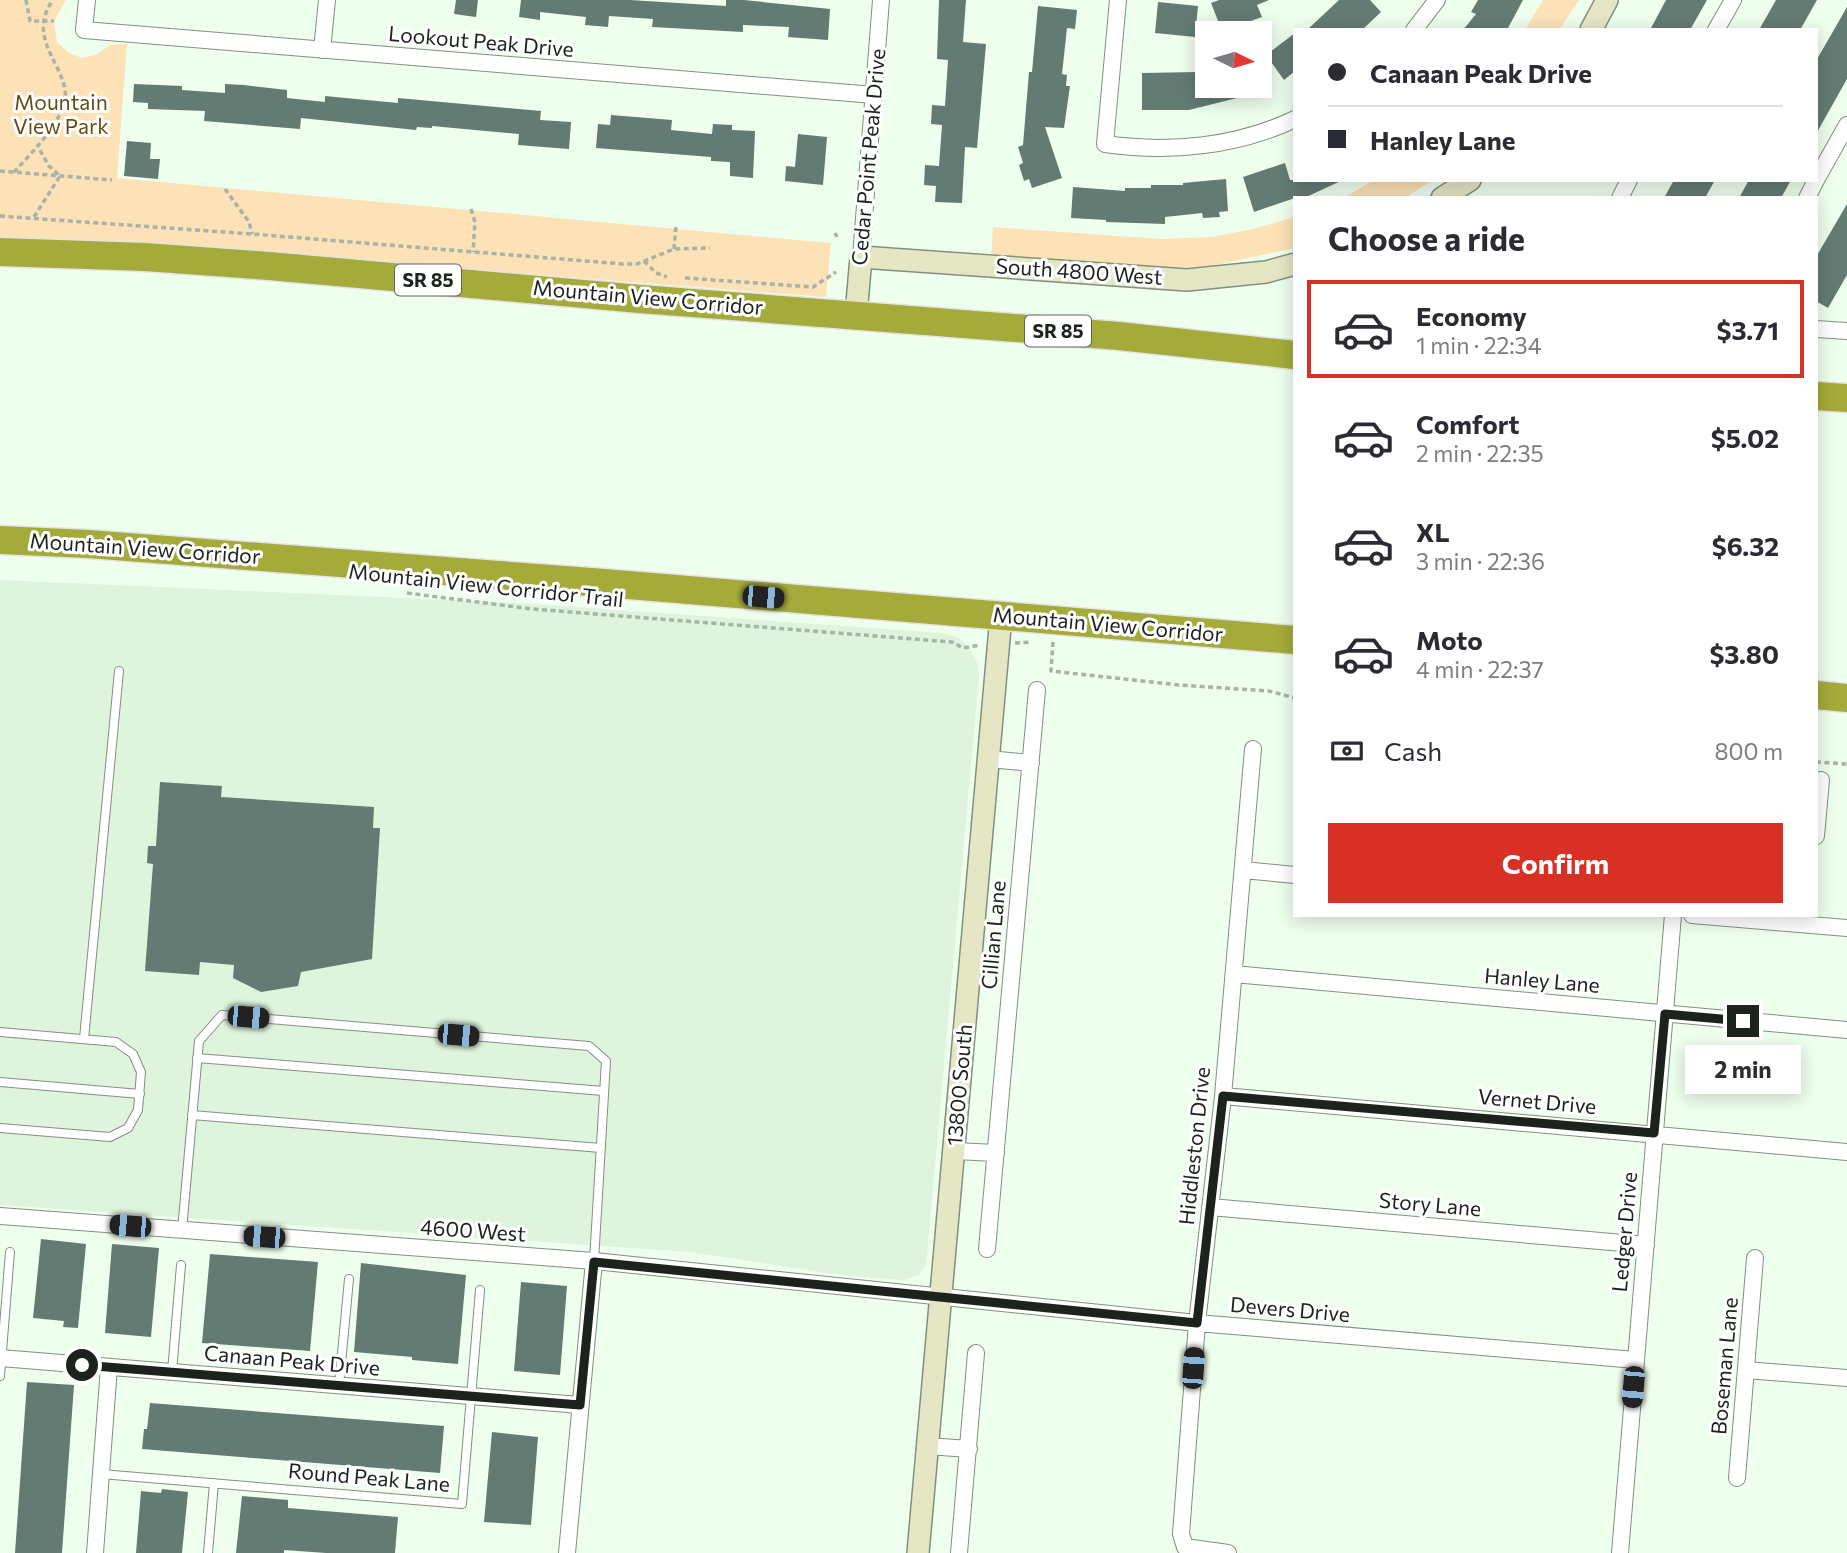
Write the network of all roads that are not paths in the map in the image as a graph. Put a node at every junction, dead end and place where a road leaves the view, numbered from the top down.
1 (86, 0) edge
2 (327, 0) edge
3 (881, 0) edge
4 (1118, 0) edge
5 (1437, 0) edge
6 (1607, 0) edge
7 (1733, 0) edge
8 (1416, 28) edge
9 (1593, 28) edge
10 (1717, 28) edge
11 (322, 50) junction
12 (874, 95) junction
13 (1293, 120) edge
14 (1847, 125) edge
15 (1818, 176) edge
16 (1467, 182) edge
17 (1445, 196) edge
18 (0, 252) edge
19 (861, 257) junction
20 (1293, 264) edge
21 (856, 315) junction
22 (1818, 329) edge
23 (1847, 331) edge
24 (1293, 355) edge
25 (1818, 396) edge
26 (1847, 398) edge
27 (0, 540) edge
28 (1001, 616) junction
29 (1293, 640) edge
30 (119, 671) dead end
31 (1037, 690) dead end
32 (1818, 695) edge
33 (1847, 698) edge
34 (1253, 749) dead end
35 (989, 759) junction
36 (1031, 763) junction
37 (1821, 780) dead end
38 (1818, 814) edge
39 (1243, 870) junction
40 (1293, 875) edge
41 (1673, 917) edge
42 (1739, 917) edge
43 (1810, 920) edge
44 (1847, 928) edge
45 (1234, 974) junction
46 (1665, 1014) junction
47 (1847, 1030) edge
48 (0, 1032) edge
49 (84, 1039) junction
50 (197, 1058) junction
51 (0, 1082) edge
52 (604, 1091) junction
53 (140, 1094) junction
54 (1223, 1096) junction
55 (192, 1115) junction
56 (0, 1128) edge
57 (1654, 1133) junction
58 (601, 1148) junction
59 (954, 1151) junction
60 (1847, 1152) edge
61 (996, 1153) junction
62 (1210, 1207) junction
63 (0, 1216) edge
64 (182, 1230) junction
65 (1646, 1245) junction
66 (987, 1249) dead end
67 (10, 1252) dead end
68 (1755, 1258) dead end
69 (594, 1262) junction
70 (181, 1265) dead end
71 (349, 1279) dead end
72 (480, 1290) dead end
73 (942, 1298) junction
74 (1197, 1323) junction
75 (976, 1353) dead end
76 (1, 1358) edge
77 (1636, 1360) junction
78 (109, 1367) junction
79 (1746, 1370) junction
80 (172, 1372) junction
81 (0, 1376) edge
82 (1847, 1378) edge
83 (339, 1385) junction
84 (471, 1396) junction
85 (580, 1405) junction
86 (928, 1446) junction
87 (969, 1449) junction
88 (101, 1474) junction
89 (1737, 1478) dead end
90 (214, 1483) junction
91 (95, 1553) edge
92 (208, 1553) edge
93 (567, 1553) edge
94 (918, 1553) edge
95 (959, 1553) edge
96 (1228, 1553) edge
97 (1620, 1553) edge

1 - 11 street, Lookout Peak Drive
2 - 11 street
3 - 12 street, Cedar Point Peak Drive
4 - 13 street
5 - 8 street
6 - 9 street
7 - 10 street
11 - 12 street, Lookout Peak Drive
12 - 19 street, Cedar Point Peak Drive
14 - 15 street
16 - 17 street
18 - 21 highway, Mountain View Corridor / SR 85
19 - 20 street, South 4800 West
19 - 21 street, Cedar Point Peak Drive
21 - 24 highway, Mountain View Corridor / SR 85
22 - 23 street
25 - 26 highway
27 - 28 highway, Mountain View Corridor
28 - 29 highway, Mountain View Corridor
28 - 35 street, 13800 South
30 - 49 lane
31 - 36 street, Cillian Lane
32 - 33 highway
34 - 39 street, Hiddleston Drive
35 - 36 street
35 - 59 street, 13800 South
36 - 61 street, Cillian Lane
37 - 38 street
39 - 40 street
39 - 45 street, Hiddleston Drive
41 - 46 street, Ledger Drive
42 - 43 street
43 - 44 street
45 - 46 street, Hanley Lane
45 - 54 street, Hiddleston Drive
46 - 47 street, Hanley Lane
46 - 57 street, Ledger Drive
48 - 49 lane
49 - 53 lane
50 - 52 lane
50 - 52 lane
50 - 55 lane
51 - 53 lane
52 - 58 lane
53 - 56 lane
54 - 57 street, Vernet Drive
54 - 62 street, Hiddleston Drive
55 - 58 lane
55 - 64 lane
57 - 60 street, Vernet Drive
57 - 65 street, Ledger Drive
58 - 69 lane
59 - 61 street
59 - 73 street, 13800 South
61 - 66 street, Cillian Lane
62 - 65 street, Story Lane
62 - 74 street, Hiddleston Drive
63 - 64 street, 4600 West
64 - 69 street, 4600 West
65 - 77 street, Ledger Drive
67 - 76 lane
68 - 79 street, Boseman Lane
69 - 73 street, 4600 West
69 - 85 street
70 - 80 lane
71 - 83 lane
72 - 84 lane, Round Peak Lane
73 - 74 street, Devers Drive
73 - 86 street, 13800 South
74 - 77 street, Devers Drive
74 - 96 street, Hiddleston Drive
75 - 87 street
76 - 78 street, Canaan Peak Drive
76 - 81 lane
77 - 97 street, Ledger Drive
78 - 80 street, Canaan Peak Drive
78 - 88 street
79 - 82 street
79 - 89 street, Boseman Lane
80 - 83 street, Canaan Peak Drive
83 - 84 street, Canaan Peak Drive
84 - 85 street, Canaan Peak Drive
84 - 90 lane, Round Peak Lane
85 - 93 street
86 - 87 street
86 - 94 street, 13800 South
87 - 95 street
88 - 90 lane, Round Peak Lane
88 - 91 street
90 - 92 lane

